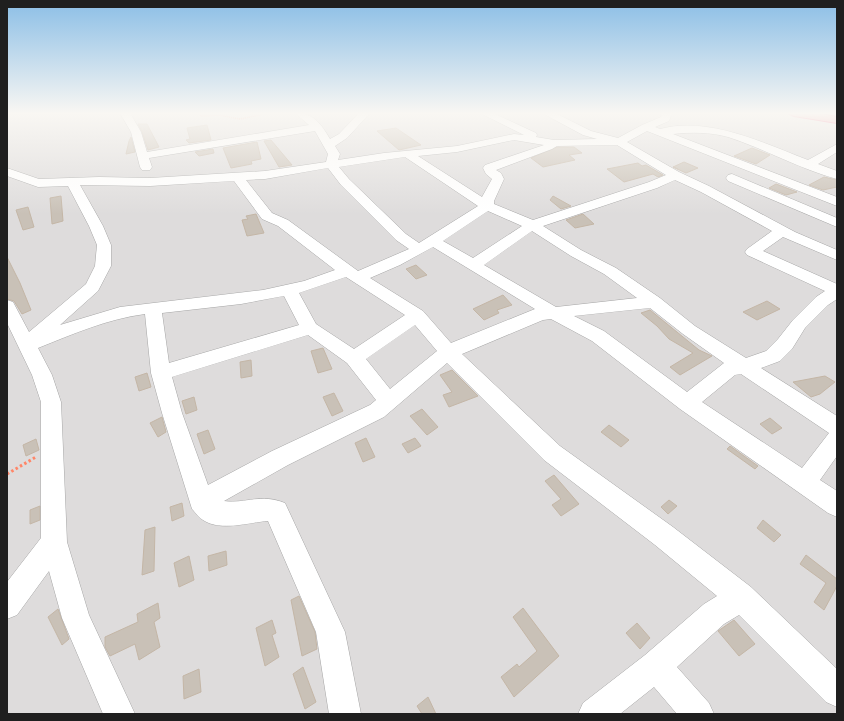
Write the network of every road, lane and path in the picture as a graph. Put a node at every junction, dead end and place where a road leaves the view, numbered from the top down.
1 (140, 147) edge
2 (195, 147) edge
3 (329, 147) edge
4 (468, 147) edge
5 (549, 147) edge
6 (627, 147) edge
7 (698, 147) edge
8 (762, 147) edge
9 (837, 147) edge
10 (407, 154) junction
11 (143, 156) junction
12 (332, 163) junction
13 (808, 165) junction
14 (755, 169) junction
15 (7, 172) edge
16 (675, 175) junction
17 (837, 175) edge
18 (236, 176) junction
19 (732, 178) junction
20 (72, 182) junction
21 (150, 182) junction
22 (38, 183) junction
23 (15, 186) dead end
24 (705, 189) junction
25 (837, 202) edge
26 (487, 206) junction
27 (837, 223) edge
28 (532, 225) junction
29 (782, 231) junction
30 (426, 245) junction
31 (837, 255) edge
32 (474, 265) junction
33 (352, 274) junction
34 (289, 290) junction
35 (837, 290) edge
36 (654, 302) junction
37 (7, 306) edge
38 (153, 309) junction
39 (554, 313) junction
40 (417, 316) junction
41 (310, 328) junction
42 (27, 345) junction
43 (448, 352) junction
44 (354, 358) junction
45 (745, 366) junction
46 (161, 373) junction
47 (388, 401) junction
48 (687, 403) junction
49 (836, 439) edge
50 (52, 447) junction
51 (7, 474) edge
52 (805, 482) junction
53 (201, 501) junction
54 (837, 505) edge
55 (54, 542) junction
56 (741, 597) junction
57 (7, 605) edge
58 (656, 666) junction
59 (837, 691) edge
60 (119, 714) edge
61 (345, 714) edge
62 (594, 714) edge
63 (698, 714) edge

1 - 11 street
2 - 11 street
3 - 12 street
4 - 10 street
5 - 26 street
6 - 16 street
7 - 14 street
8 - 13 street
9 - 13 street
10 - 12 street
10 - 26 street
11 - 21 street
12 - 18 street
12 - 30 street
13 - 17 street
14 - 19 street
14 - 25 street
15 - 22 street
16 - 24 street
16 - 28 street
18 - 21 street
18 - 33 street
19 - 24 street
19 - 27 street
20 - 21 street
20 - 22 street
20 - 42 street
22 - 23 street
24 - 29 street
26 - 28 street
26 - 30 street
28 - 32 street
28 - 36 street
29 - 31 street
29 - 35 street
30 - 32 street
30 - 33 street
32 - 39 street
33 - 34 street
33 - 40 street
34 - 38 street
34 - 41 street
35 - 45 street
36 - 39 street
36 - 45 street
37 - 42 street
38 - 42 street
38 - 46 street
39 - 43 street
39 - 48 street
40 - 43 street
40 - 44 street
41 - 44 street
41 - 46 street
42 - 50 street
43 - 47 street
43 - 56 street
44 - 47 street
45 - 48 street
45 - 49 street
46 - 53 street
47 - 53 street
48 - 52 street
49 - 52 street
50 - 51 path
50 - 55 street
52 - 54 street
53 - 61 street
55 - 57 street
55 - 60 street
56 - 58 street
56 - 59 street
58 - 62 street
58 - 63 street

